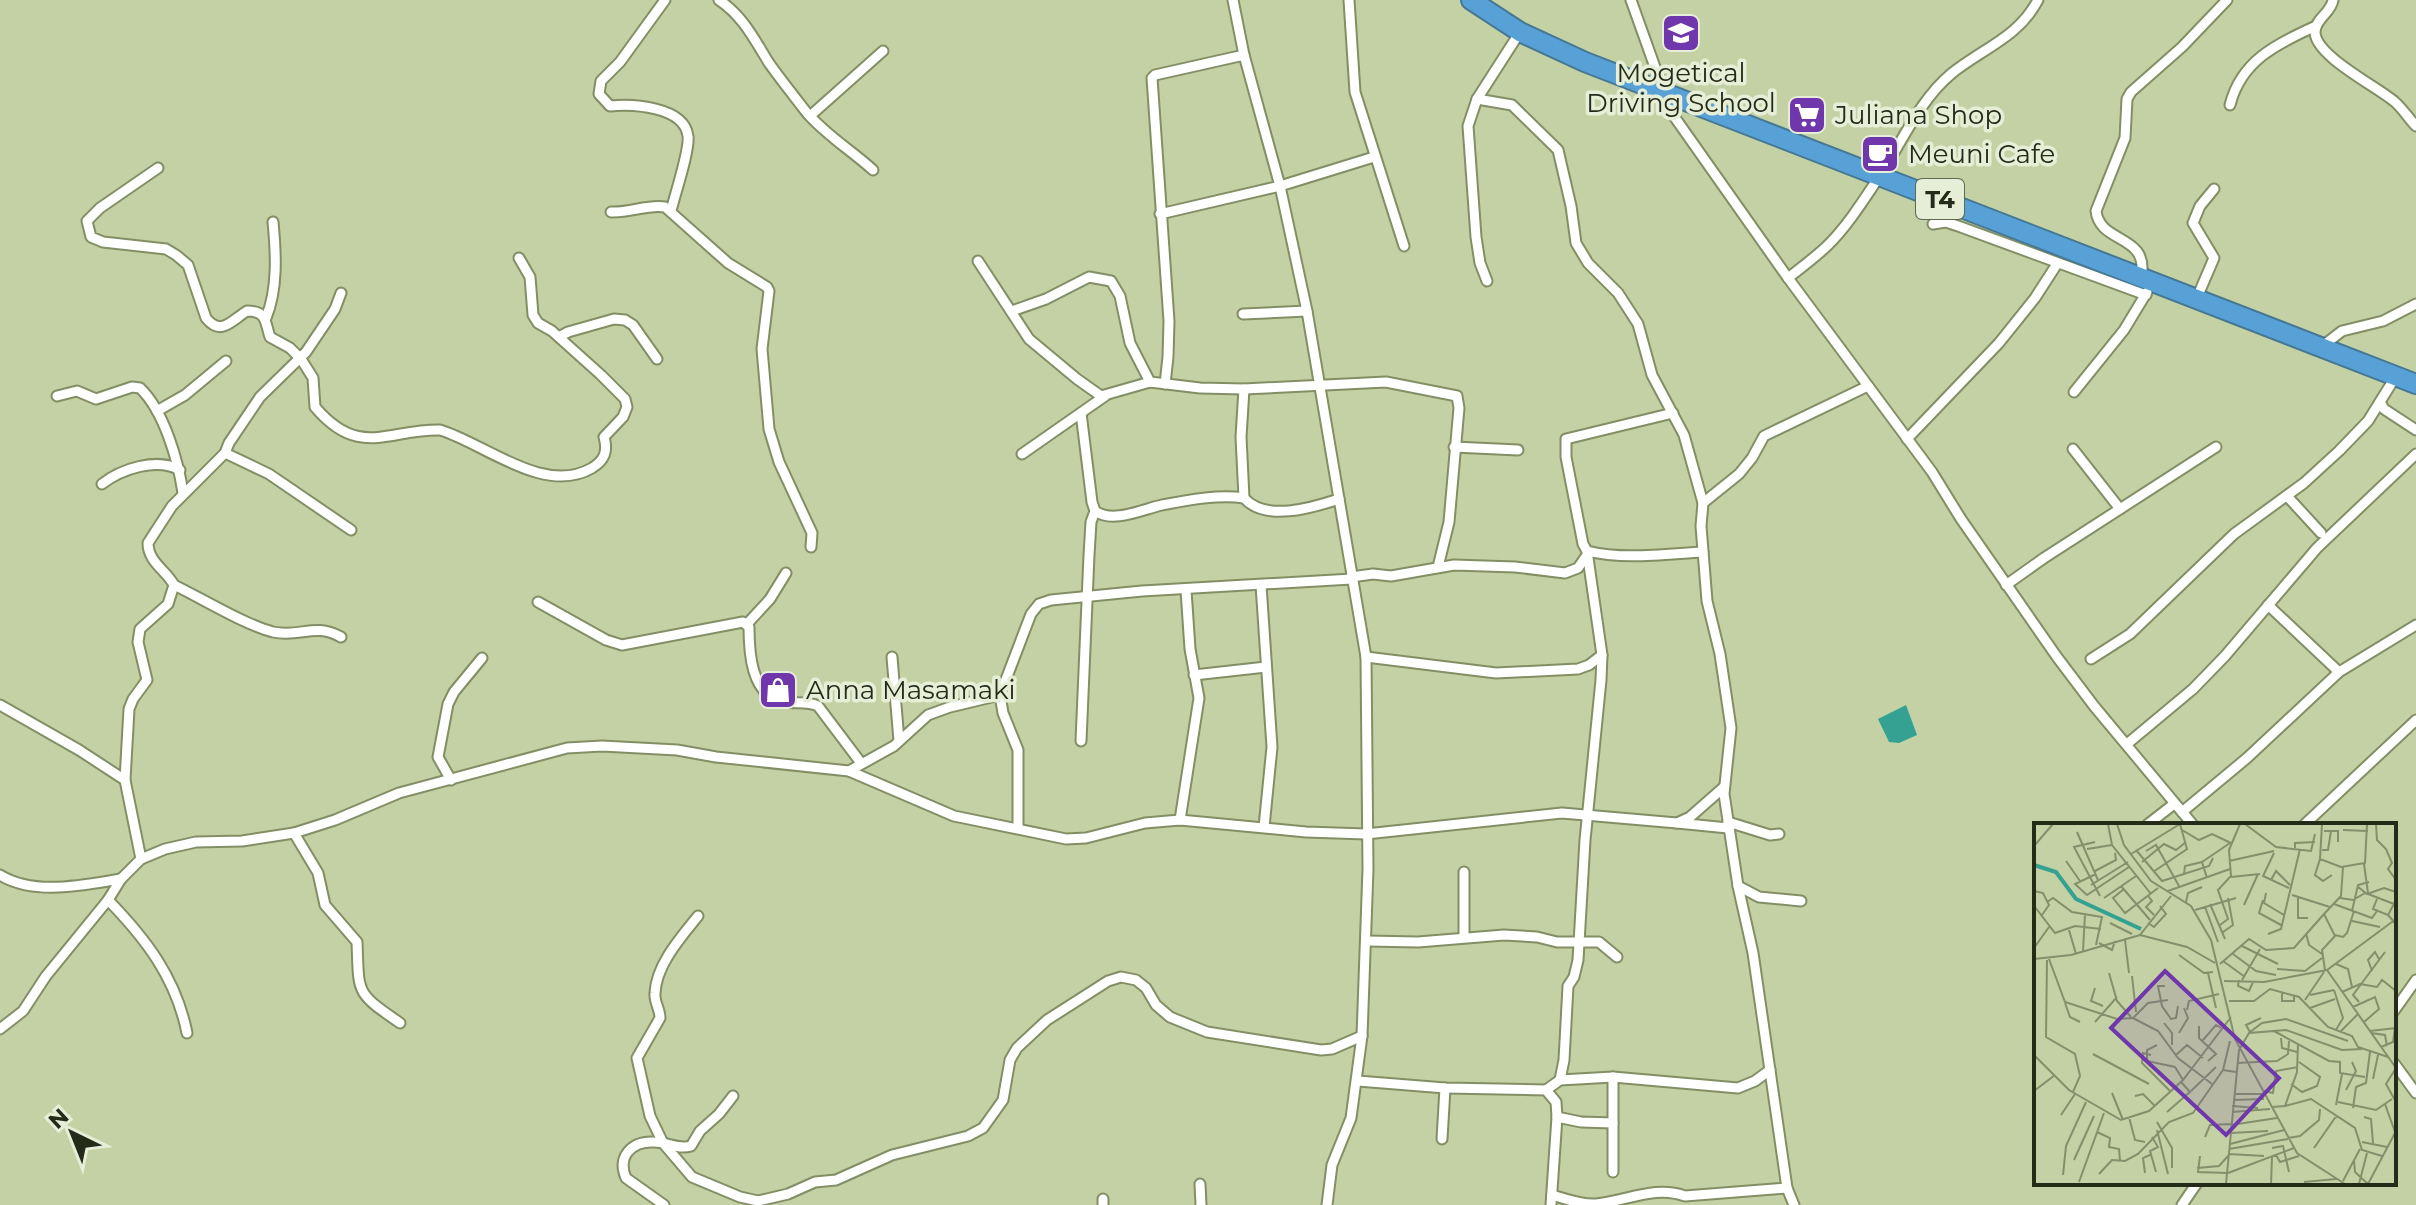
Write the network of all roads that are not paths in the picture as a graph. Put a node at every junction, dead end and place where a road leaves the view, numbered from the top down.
1 (665, 0) edge
2 (719, 0) edge
3 (1233, 0) edge
4 (1349, 0) edge
5 (1471, 0) edge
6 (1631, 0) edge
7 (2038, 0) edge
8 (2227, 0) edge
9 (2333, 0) edge
10 (2316, 26) junction
11 (1520, 32) junction
12 (883, 51) dead end
13 (1244, 55) junction
14 (1665, 94) junction
15 (1477, 99) junction
16 (2230, 105) dead end
17 (810, 116) junction
18 (2416, 126) edge
19 (1374, 157) junction
20 (158, 168) dead end
21 (873, 170) dead end
22 (1880, 176) junction
23 (1280, 186) junction
24 (2214, 189) dead end
25 (671, 211) junction
26 (611, 212) dead end
27 (1160, 214) junction
28 (273, 222) dead end
29 (1933, 224) dead end
30 (1404, 246) dead end
31 (519, 258) dead end
32 (978, 261) dead end
33 (2057, 264) junction
34 (1788, 278) junction
35 (1487, 281) dead end
36 (2146, 285) junction
37 (341, 293) dead end
38 (2196, 300) junction
39 (2416, 304) edge
40 (1012, 311) junction
41 (1307, 311) junction
42 (1243, 314) dead end
43 (266, 318) junction
44 (559, 337) junction
45 (2320, 348) junction
46 (301, 359) junction
47 (657, 359) dead end
48 (226, 361) dead end
49 (2396, 376) junction
50 (1150, 382) junction
51 (1165, 384) junction
52 (2416, 384) edge
53 (1321, 385) junction
54 (1868, 386) junction
55 (1244, 389) junction
56 (2074, 392) dead end
57 (57, 396) dead end
58 (1105, 396) junction
59 (2380, 402) junction
60 (157, 411) junction
61 (1081, 413) junction
62 (1673, 413) junction
63 (2416, 430) edge
64 (1907, 439) junction
65 (1454, 447) junction
66 (2216, 447) dead end
67 (2073, 449) dead end
68 (1518, 450) dead end
69 (225, 453) junction
70 (1022, 454) dead end
71 (2416, 454) edge
72 (180, 470) junction
73 (102, 484) dead end
74 (183, 493) junction
75 (2287, 496) junction
76 (1244, 498) junction
77 (1339, 499) junction
78 (1703, 503) junction
79 (2120, 509) junction
80 (1095, 511) junction
81 (351, 530) dead end
82 (2321, 533) dead end
83 (811, 547) dead end
84 (1703, 552) junction
85 (1587, 553) junction
86 (1438, 567) junction
87 (786, 573) dead end
88 (1352, 578) junction
89 (174, 585) junction
90 (1261, 585) junction
91 (2006, 585) junction
92 (1186, 590) junction
93 (1088, 596) junction
94 (538, 602) dead end
95 (2268, 605) junction
96 (747, 624) junction
97 (2416, 625) edge
98 (341, 637) dead end
99 (1602, 655) junction
100 (892, 657) dead end
101 (1366, 657) junction
102 (482, 658) dead end
103 (2091, 659) dead end
104 (1266, 667) junction
105 (2339, 672) junction
106 (1194, 675) junction
107 (1000, 695) junction
108 (0, 705) edge
109 (2416, 720) edge
110 (899, 741) junction
111 (1081, 741) dead end
112 (2127, 744) junction
113 (861, 763) junction
114 (849, 771) junction
115 (125, 780) junction
116 (451, 780) junction
117 (1723, 788) junction
118 (2174, 804) junction
119 (2182, 812) junction
120 (1589, 814) junction
121 (1180, 820) junction
122 (1677, 823) junction
123 (2150, 823) edge
124 (2191, 823) edge
125 (2306, 823) edge
126 (1728, 825) junction
127 (1264, 827) junction
128 (1018, 828) junction
129 (294, 833) junction
130 (1366, 834) junction
131 (1779, 834) dead end
132 (141, 859) junction
133 (1464, 872) dead end
134 (0, 875) edge
135 (121, 879) junction
136 (1738, 886) junction
137 (108, 900) junction
138 (1801, 901) dead end
139 (698, 916) dead end
140 (1464, 937) junction
141 (1367, 941) junction
142 (1579, 941) junction
143 (1617, 957) dead end
144 (2416, 980) edge
145 (2396, 1008) edge
146 (400, 1023) dead end
147 (0, 1029) edge
148 (187, 1033) dead end
149 (1362, 1036) junction
150 (2396, 1066) edge
151 (1770, 1070) junction
152 (1613, 1077) junction
153 (1560, 1080) junction
154 (1358, 1081) junction
155 (1445, 1088) junction
156 (1546, 1090) junction
157 (2416, 1093) edge
158 (733, 1096) dead end
159 (1557, 1117) junction
160 (1613, 1123) junction
161 (1442, 1139) dead end
162 (663, 1143) junction
163 (1613, 1172) dead end
164 (1200, 1184) dead end
165 (2196, 1185) edge
166 (1787, 1188) junction
167 (1551, 1200) edge
168 (1681, 1200) edge
169 (664, 1205) edge
170 (1201, 1205) edge
171 (1327, 1205) edge
172 (1794, 1205) edge
173 (2182, 1205) edge

1 - 25 street
2 - 17 street
3 - 13 street
4 - 19 street
5 - 11 highway, T4
6 - 14 street
7 - 22 street
8 - 36 street
9 - 10 street
10 - 16 street
10 - 18 street
11 - 14 highway, T4
11 - 15 street
12 - 17 street
13 - 23 street
13 - 27 street
14 - 22 highway, T4
14 - 34 street
15 - 35 street
15 - 62 street
17 - 21 street
19 - 23 street
19 - 30 street
20 - 43 street
22 - 34 street
22 - 36 highway, T4
23 - 27 street
23 - 41 street
24 - 38 street
25 - 26 street
25 - 83 street
27 - 51 street
28 - 43 street
29 - 33 street
31 - 44 street
32 - 40 street
33 - 36 street
33 - 64 street
34 - 54 street
36 - 38 highway, T4
36 - 56 street
37 - 46 street
38 - 45 highway, T4
39 - 45 street
40 - 50 street
40 - 58 street
41 - 42 street
41 - 53 street
43 - 46 street
44 - 46 street
44 - 47 street
45 - 49 highway, T4
46 - 69 street
48 - 60 street
49 - 52 highway, T4
49 - 59 street
50 - 51 street
50 - 58 street
51 - 55 street
53 - 55 street
53 - 65 street
53 - 77 street
54 - 64 street
54 - 78 street
55 - 76 street
57 - 60 street
58 - 61 street
59 - 63 street
59 - 75 street
60 - 72 street
61 - 70 street
61 - 80 street
62 - 78 street
62 - 85 street
64 - 91 street
65 - 68 street
65 - 86 street
66 - 79 street
67 - 79 street
69 - 74 street
69 - 81 street
71 - 95 street
72 - 73 street
72 - 74 street
74 - 89 street
75 - 82 street
75 - 103 street
76 - 77 street
76 - 80 street
77 - 88 street
78 - 84 street
79 - 91 street
80 - 93 street
84 - 85 street
84 - 117 street
85 - 86 street
85 - 99 street
86 - 88 street
87 - 96 street
88 - 90 street
88 - 101 street
89 - 98 street
89 - 115 street
90 - 92 street
90 - 104 street
91 - 112 street
92 - 93 street
92 - 106 street
93 - 107 street
93 - 111 street
94 - 96 street
95 - 105 street
95 - 112 street
96 - 113 street
97 - 105 street
99 - 101 street
99 - 120 street
100 - 110 street
101 - 130 street
102 - 116 street
104 - 106 street
104 - 127 street
105 - 119 street
106 - 121 street
107 - 110 street
107 - 128 street
108 - 115 street
109 - 125 street
110 - 113 street
112 - 118 street
113 - 114 street
114 - 116 street
114 - 128 street
115 - 132 street
116 - 129 street
117 - 122 street
117 - 126 street
118 - 119 street
118 - 123 street
119 - 124 street
120 - 122 street
120 - 130 street
120 - 142 street
121 - 127 street
121 - 128 street
122 - 126 street
126 - 131 street
126 - 136 street
127 - 130 street
129 - 132 street
129 - 146 street
130 - 141 street
132 - 135 street
133 - 140 street
134 - 135 street
135 - 137 street
136 - 138 street
136 - 151 street
137 - 147 street
137 - 148 street
139 - 162 street
140 - 141 street
140 - 142 street
141 - 149 street
142 - 143 street
142 - 153 street
144 - 145 street
149 - 154 street
149 - 162 street
150 - 157 street
151 - 152 street
151 - 166 street
152 - 153 street
152 - 160 street
153 - 156 street
154 - 155 street
154 - 171 street
155 - 156 street
155 - 161 street
156 - 159 street
158 - 162 street
159 - 160 street
159 - 167 street
160 - 163 street
162 - 169 street
164 - 170 street
165 - 173 street
166 - 168 street
166 - 172 street
167 - 168 street

